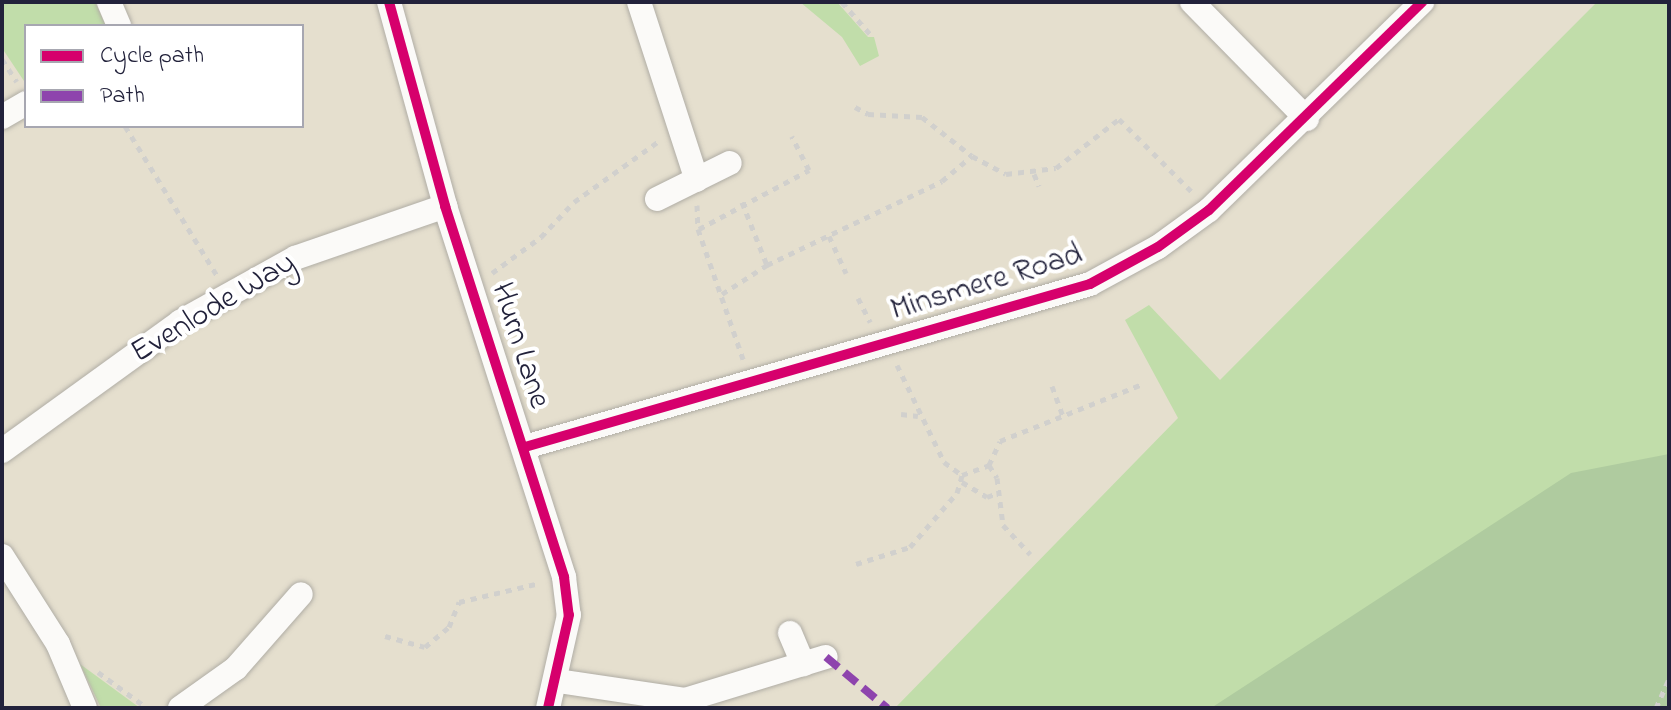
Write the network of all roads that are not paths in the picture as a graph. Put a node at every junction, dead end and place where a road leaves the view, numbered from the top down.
1 (109, 2) edge
2 (389, 2) edge
3 (639, 2) edge
4 (1192, 2) edge
5 (1422, 2) edge
6 (118, 24) edge
7 (24, 96) edge
8 (2, 117) edge
9 (1307, 119) junction
10 (730, 163) dead end
11 (697, 180) junction
12 (657, 199) dead end
13 (445, 206) junction
14 (525, 447) junction
15 (2, 451) edge
16 (2, 556) edge
17 (301, 594) dead end
18 (790, 633) dead end
19 (558, 681) junction
20 (85, 708) edge
21 (180, 708) edge
22 (548, 708) edge

1 - 6 street
2 - 13 street, Hurn Lane
3 - 11 street
4 - 9 street
5 - 9 street, Minsmere Road
7 - 8 street
9 - 14 street, Minsmere Road
10 - 11 street
11 - 12 street
13 - 14 street, Hurn Lane
13 - 15 street, Evenlode Way
14 - 19 street, Hurn Lane
16 - 20 street
17 - 21 street
18 - 19 street
19 - 22 street, Hurn Lane

